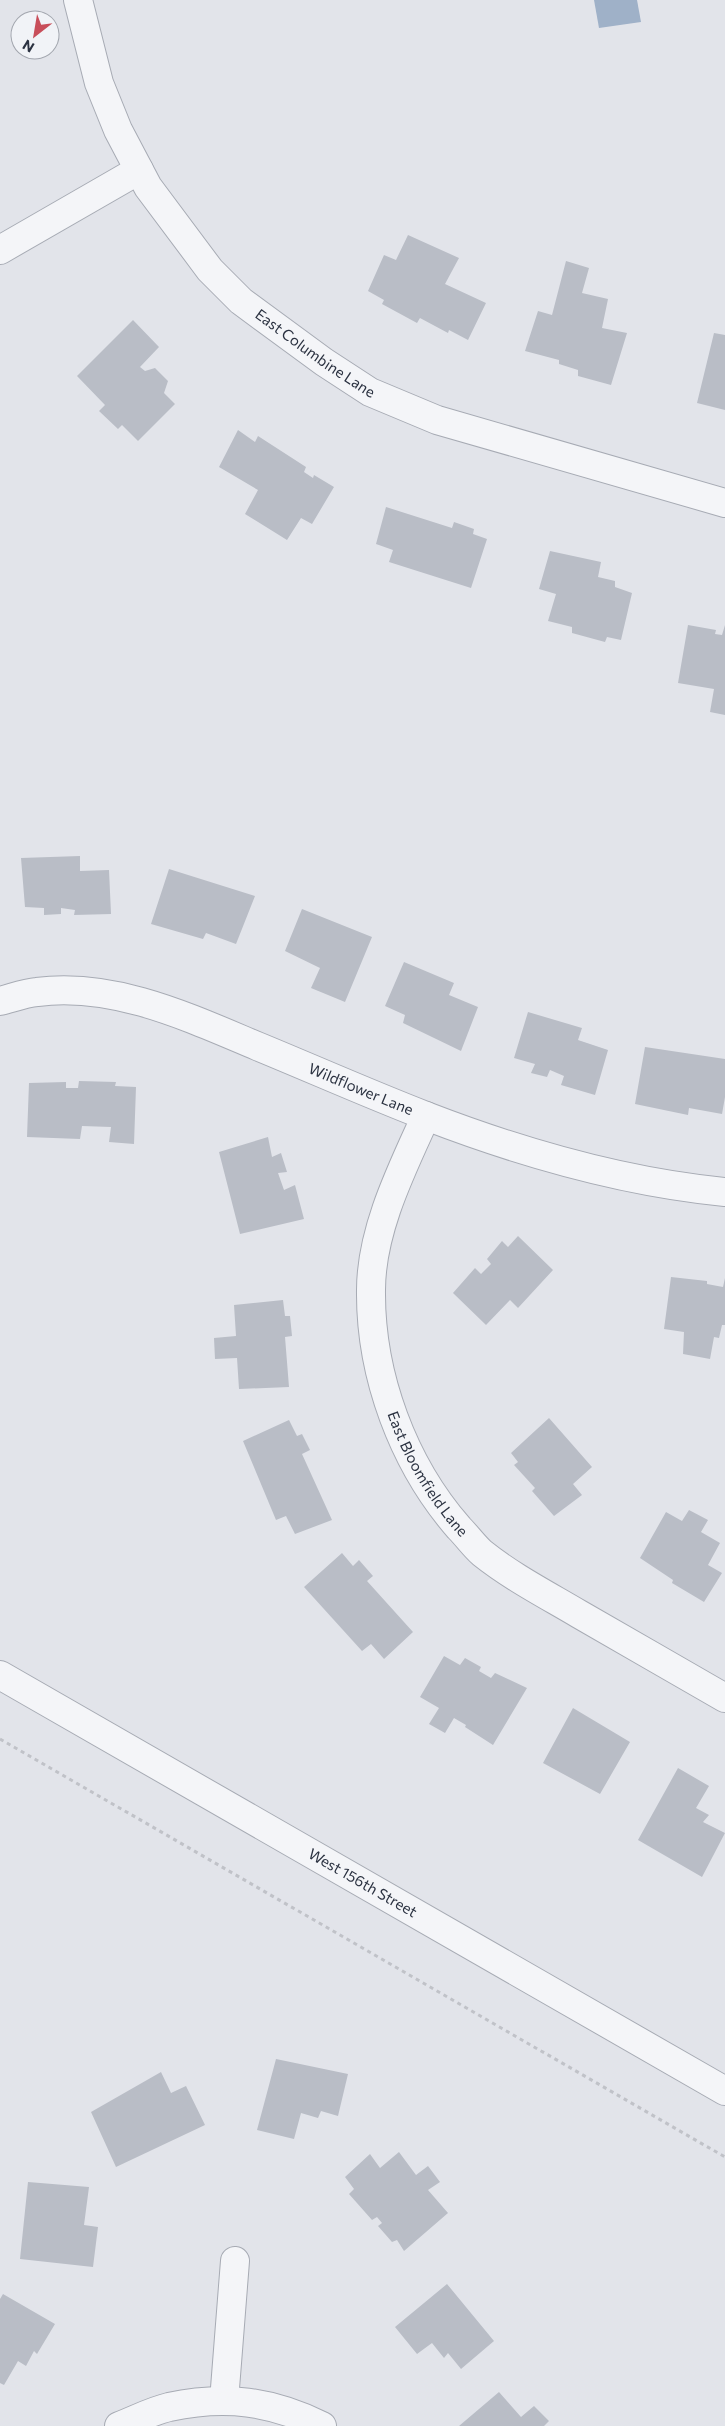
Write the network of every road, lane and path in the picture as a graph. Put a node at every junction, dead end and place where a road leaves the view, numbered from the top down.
1 (78, 0) edge
2 (139, 170) junction
3 (0, 250) edge
4 (725, 503) edge
5 (0, 1001) edge
6 (426, 1116) junction
7 (725, 1192) edge
8 (0, 1675) edge
9 (725, 1698) edge
10 (0, 1739) edge
11 (725, 2091) edge
12 (725, 2157) edge
13 (235, 2261) dead end
14 (224, 2401) junction
15 (119, 2426) edge
16 (322, 2426) edge

1 - 2 street, East Columbine Lane
2 - 3 street
2 - 4 street, East Columbine Lane
5 - 6 street, Wildflower Lane
6 - 7 street, Wildflower Lane
6 - 9 street, East Bloomfield Lane
8 - 11 street, West 156th Street
10 - 12 path
13 - 14 street
14 - 15 street
14 - 16 street

